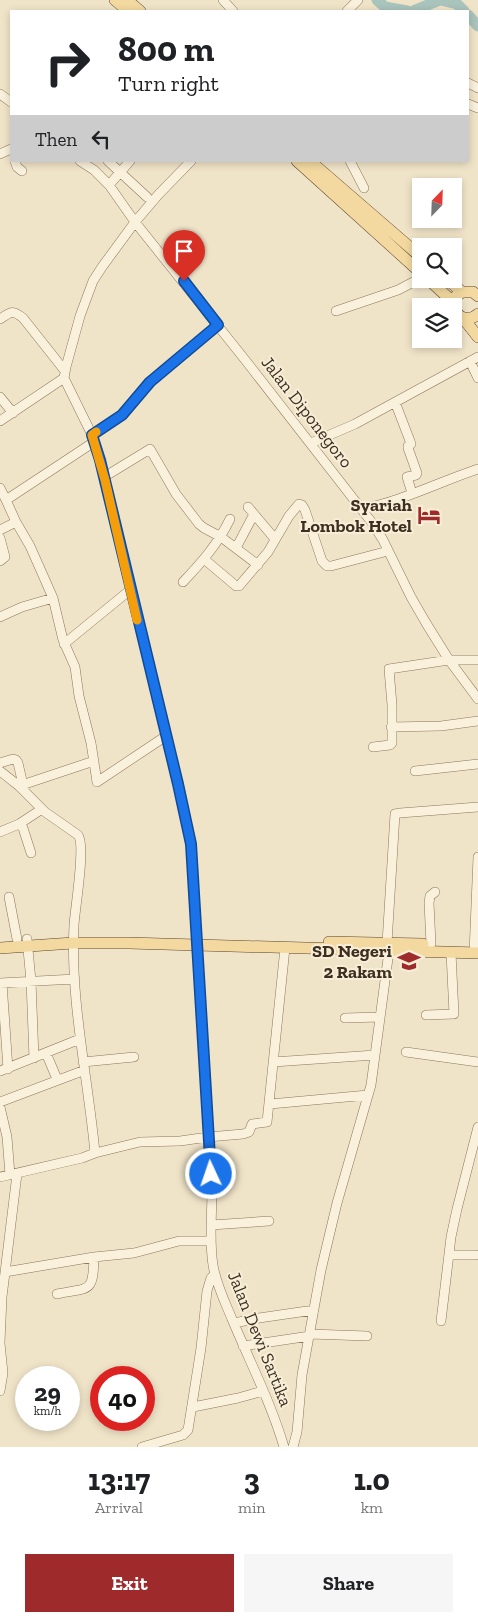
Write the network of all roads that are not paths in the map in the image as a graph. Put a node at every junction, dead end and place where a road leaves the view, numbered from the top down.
1 (115, 0) edge
2 (127, 0) edge
3 (223, 0) edge
4 (357, 1) edge
5 (127, 10) edge
6 (139, 10) edge
7 (231, 10) edge
8 (348, 10) edge
9 (15, 162) edge
10 (83, 162) edge
11 (109, 162) edge
12 (129, 162) edge
13 (190, 162) edge
14 (298, 162) edge
15 (311, 162) edge
16 (351, 162) edge
17 (22, 170) dead end
18 (120, 173) junction
19 (109, 185) junction
20 (364, 188) dead end
21 (147, 197) dead end
22 (135, 222) junction
23 (412, 249) edge
24 (412, 265) edge
25 (412, 283) edge
26 (436, 288) edge
27 (457, 288) edge
28 (462, 292) junction
29 (478, 296) edge
30 (446, 298) edge
31 (455, 298) edge
32 (336, 311) dead end
33 (478, 314) edge
34 (463, 318) joint
35 (0, 319) edge
36 (218, 325) junction
37 (478, 337) edge
38 (474, 359) edge
39 (65, 374) junction
40 (478, 378) edge
41 (0, 397) edge
42 (396, 402) junction
43 (13, 413) junction
44 (0, 421) edge
45 (93, 438) junction
46 (311, 443) junction
47 (478, 469) edge
48 (104, 476) junction
49 (0, 488) edge
50 (412, 494) junction
51 (6, 500) junction
52 (362, 509) junction
53 (230, 519) dead end
54 (16, 522) junction
55 (0, 530) edge
56 (221, 537) junction
57 (0, 538) edge
58 (275, 539) junction
59 (236, 548) junction
60 (388, 551) junction
61 (204, 559) junction
62 (0, 561) edge
63 (258, 565) junction
64 (183, 582) dead end
65 (130, 590) junction
66 (53, 598) junction
67 (0, 617) edge
68 (64, 644) junction
69 (449, 660) junction
70 (478, 660) edge
71 (475, 690) edge
72 (478, 699) edge
73 (478, 721) edge
74 (391, 727) junction
75 (166, 736) junction
76 (373, 747) dead end
77 (94, 761) junction
78 (0, 764) edge
79 (478, 764) edge
80 (415, 771) dead end
81 (0, 772) edge
82 (21, 786) junction
83 (478, 807) edge
84 (42, 810) junction
85 (19, 824) junction
86 (0, 832) edge
87 (31, 853) dead end
88 (478, 857) edge
89 (435, 892) dead end
90 (9, 897) dead end
91 (0, 940) edge
92 (73, 940) junction
93 (196, 941) junction
94 (23, 942) junction
95 (431, 944) junction
96 (290, 946) junction
97 (388, 947) junction
98 (0, 948) edge
99 (476, 950) edge
100 (451, 953) junction
101 (75, 979) junction
102 (31, 981) junction
103 (1, 983) edge
104 (426, 1015) dead end
105 (379, 1017) junction
106 (345, 1018) dead end
107 (80, 1039) junction
108 (406, 1052) dead end
109 (46, 1053) junction
110 (375, 1055) junction
111 (134, 1057) dead end
112 (34, 1058) junction
113 (273, 1062) junction
114 (478, 1062) edge
115 (84, 1066) junction
116 (4, 1070) edge
117 (57, 1079) junction
118 (368, 1095) junction
119 (0, 1102) edge
120 (270, 1104) junction
121 (0, 1107) edge
122 (478, 1127) edge
123 (208, 1137) junction
124 (95, 1153) junction
125 (13, 1175) junction
126 (0, 1177) edge
127 (269, 1221) dead end
128 (212, 1226) junction
129 (211, 1241) junction
130 (449, 1255) junction
131 (476, 1255) dead end
132 (94, 1257) junction
133 (3, 1269) edge
134 (215, 1274) junction
135 (57, 1294) dead end
136 (1, 1297) edge
137 (314, 1310) junction
138 (441, 1321) dead end
139 (234, 1323) junction
140 (310, 1335) junction
141 (367, 1336) dead end
142 (243, 1346) junction
143 (263, 1391) junction
144 (0, 1392) edge
145 (193, 1407) junction
146 (142, 1447) edge
147 (284, 1447) edge
148 (292, 1447) edge

1 - 5 main road
2 - 6 main road
3 - 7 street
4 - 8 street
9 - 17 street
10 - 19 street, Jalan Diponegoro
11 - 18 street
12 - 18 street
13 - 22 street
14 - 24 main road
15 - 23 main road
16 - 20 street
18 - 19 street
18 - 21 street
19 - 22 street, Jalan Diponegoro
22 - 36 street, Jalan Diponegoro
22 - 39 street
25 - 32 street
26 - 30 main road
27 - 28 main road
28 - 29 main road
28 - 31 main road
33 - 34 main road
34 - 37 main road
35 - 39 street, Jalan Dewi Sartika
36 - 45 street
36 - 46 street, Jalan Diponegoro
38 - 40 street
38 - 42 street
39 - 43 street
39 - 45 street, Jalan Dewi Sartika
41 - 43 street
42 - 46 street
42 - 50 street
43 - 44 street
45 - 48 street, Jalan Dewi Sartika
45 - 51 street
46 - 52 street, Jalan Diponegoro
47 - 50 street
48 - 56 street
48 - 65 street, Jalan Dewi Sartika
49 - 51 street
50 - 52 street
51 - 54 street
52 - 60 street, Jalan Diponegoro
53 - 56 street
54 - 55 street
54 - 66 street
56 - 59 street
56 - 61 street
57 - 62 street
58 - 59 street
58 - 60 street
58 - 63 street
59 - 63 street
60 - 69 street, Jalan Diponegoro
61 - 63 street
61 - 64 street
65 - 68 street
65 - 75 street, Jalan Dewi Sartika
66 - 67 street
66 - 68 street
68 - 77 street
69 - 70 street
69 - 71 street, Jalan Diponegoro
69 - 74 street
71 - 72 street, Jalan Diponegoro
73 - 74 street
74 - 76 street
75 - 77 street
75 - 93 street, Jalan Dewi Sartika
77 - 82 street
78 - 82 street
79 - 80 street
81 - 82 street
82 - 84 street
83 - 97 street
84 - 85 street
84 - 92 street
85 - 86 street
85 - 87 street
88 - 99 street
89 - 95 street
90 - 94 street
91 - 94 main road
92 - 93 main road
92 - 94 main road
92 - 101 street
93 - 96 main road
93 - 123 street, Jalan Dewi Sartika
94 - 98 main road
94 - 102 street
95 - 97 main road
95 - 99 main road
96 - 97 main road
96 - 113 street
97 - 100 main road
97 - 105 street
99 - 100 main road
100 - 104 street
101 - 102 street
101 - 107 street
102 - 103 street
102 - 112 street
103 - 116 street
105 - 106 street
105 - 110 street
107 - 109 street
107 - 115 street
108 - 114 street
109 - 112 street
109 - 117 street
110 - 113 street
110 - 118 street
111 - 115 street
112 - 116 street
113 - 120 street
115 - 117 street
115 - 124 street
117 - 119 street
118 - 120 street
118 - 137 street
120 - 123 street
121 - 125 street
122 - 130 street
123 - 124 street
123 - 128 street, Jalan Dewi Sartika
124 - 125 street
125 - 126 street
125 - 133 street
127 - 128 street
128 - 129 street, Jalan Dewi Sartika
129 - 132 street
129 - 134 street, Jalan Dewi Sartika
130 - 131 street
130 - 138 street
132 - 133 street
132 - 135 street
133 - 136 street
134 - 139 street, Jalan Dewi Sartika
134 - 145 street
136 - 144 street
137 - 139 street
137 - 140 street
139 - 142 street, Jalan Dewi Sartika
140 - 141 street
140 - 142 street
140 - 148 street
142 - 143 street, Jalan Dewi Sartika
143 - 145 street
143 - 147 street, Jalan Dewi Sartika
145 - 146 street

